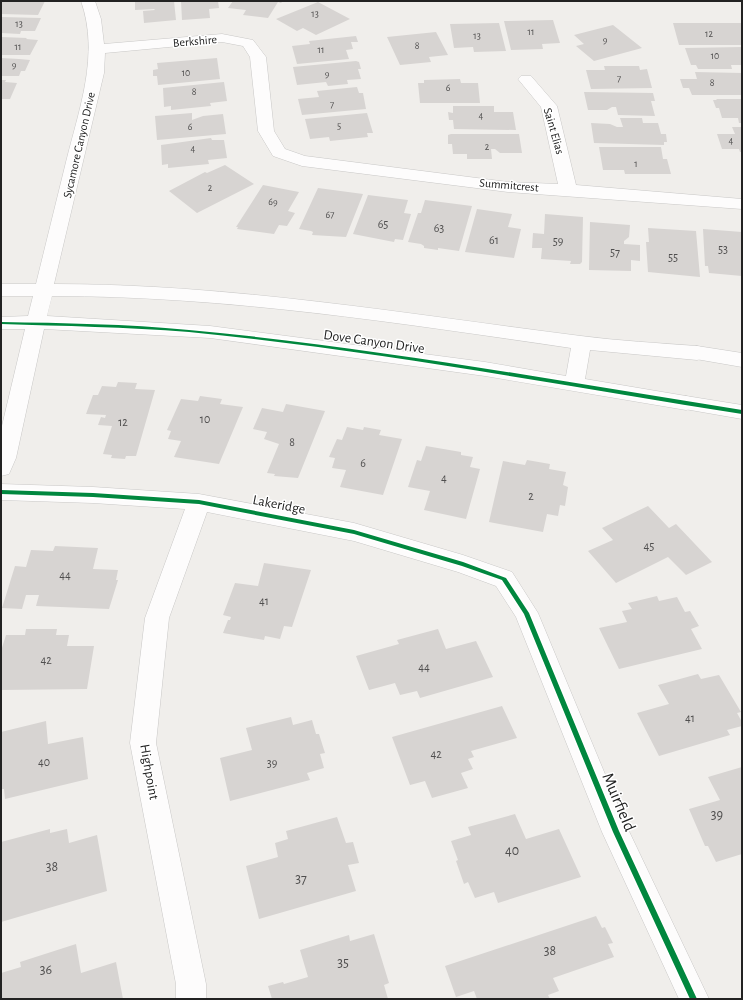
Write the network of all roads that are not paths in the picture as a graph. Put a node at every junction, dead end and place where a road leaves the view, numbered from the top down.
1 (88, 1) edge
2 (98, 49) junction
3 (526, 79) dead end
4 (279, 152) joint
5 (568, 190) junction
6 (742, 204) edge
7 (44, 289) junction
8 (1, 290) edge
9 (36, 322) junction
10 (1, 323) edge
11 (582, 343) junction
12 (742, 360) edge
13 (574, 384) junction
14 (742, 412) edge
15 (1, 468) edge
16 (1, 492) edge
17 (199, 502) junction
18 (526, 613) joint
19 (191, 999) edge
20 (694, 999) edge

1 - 2 street, Sycamore Canyon Drive
2 - 4 street, Berkshire
2 - 7 street, Sycamore Canyon Drive
3 - 5 street, Saint Elias
4 - 5 street, Summitcrest
5 - 6 street, Summitcrest
7 - 8 street, Dove Canyon Drive
7 - 9 street, Sycamore Canyon Drive
7 - 11 street, Dove Canyon Drive
9 - 10 street, Dove Canyon Drive
9 - 13 street, Dove Canyon Drive
9 - 15 street, Sycamore Canyon Drive
11 - 12 street, Dove Canyon Drive
11 - 13 street
13 - 14 street, Dove Canyon Drive
16 - 17 street, Lakeridge
17 - 18 street, Lakeridge
17 - 19 street, Highpoint
18 - 20 street, Muirfield

